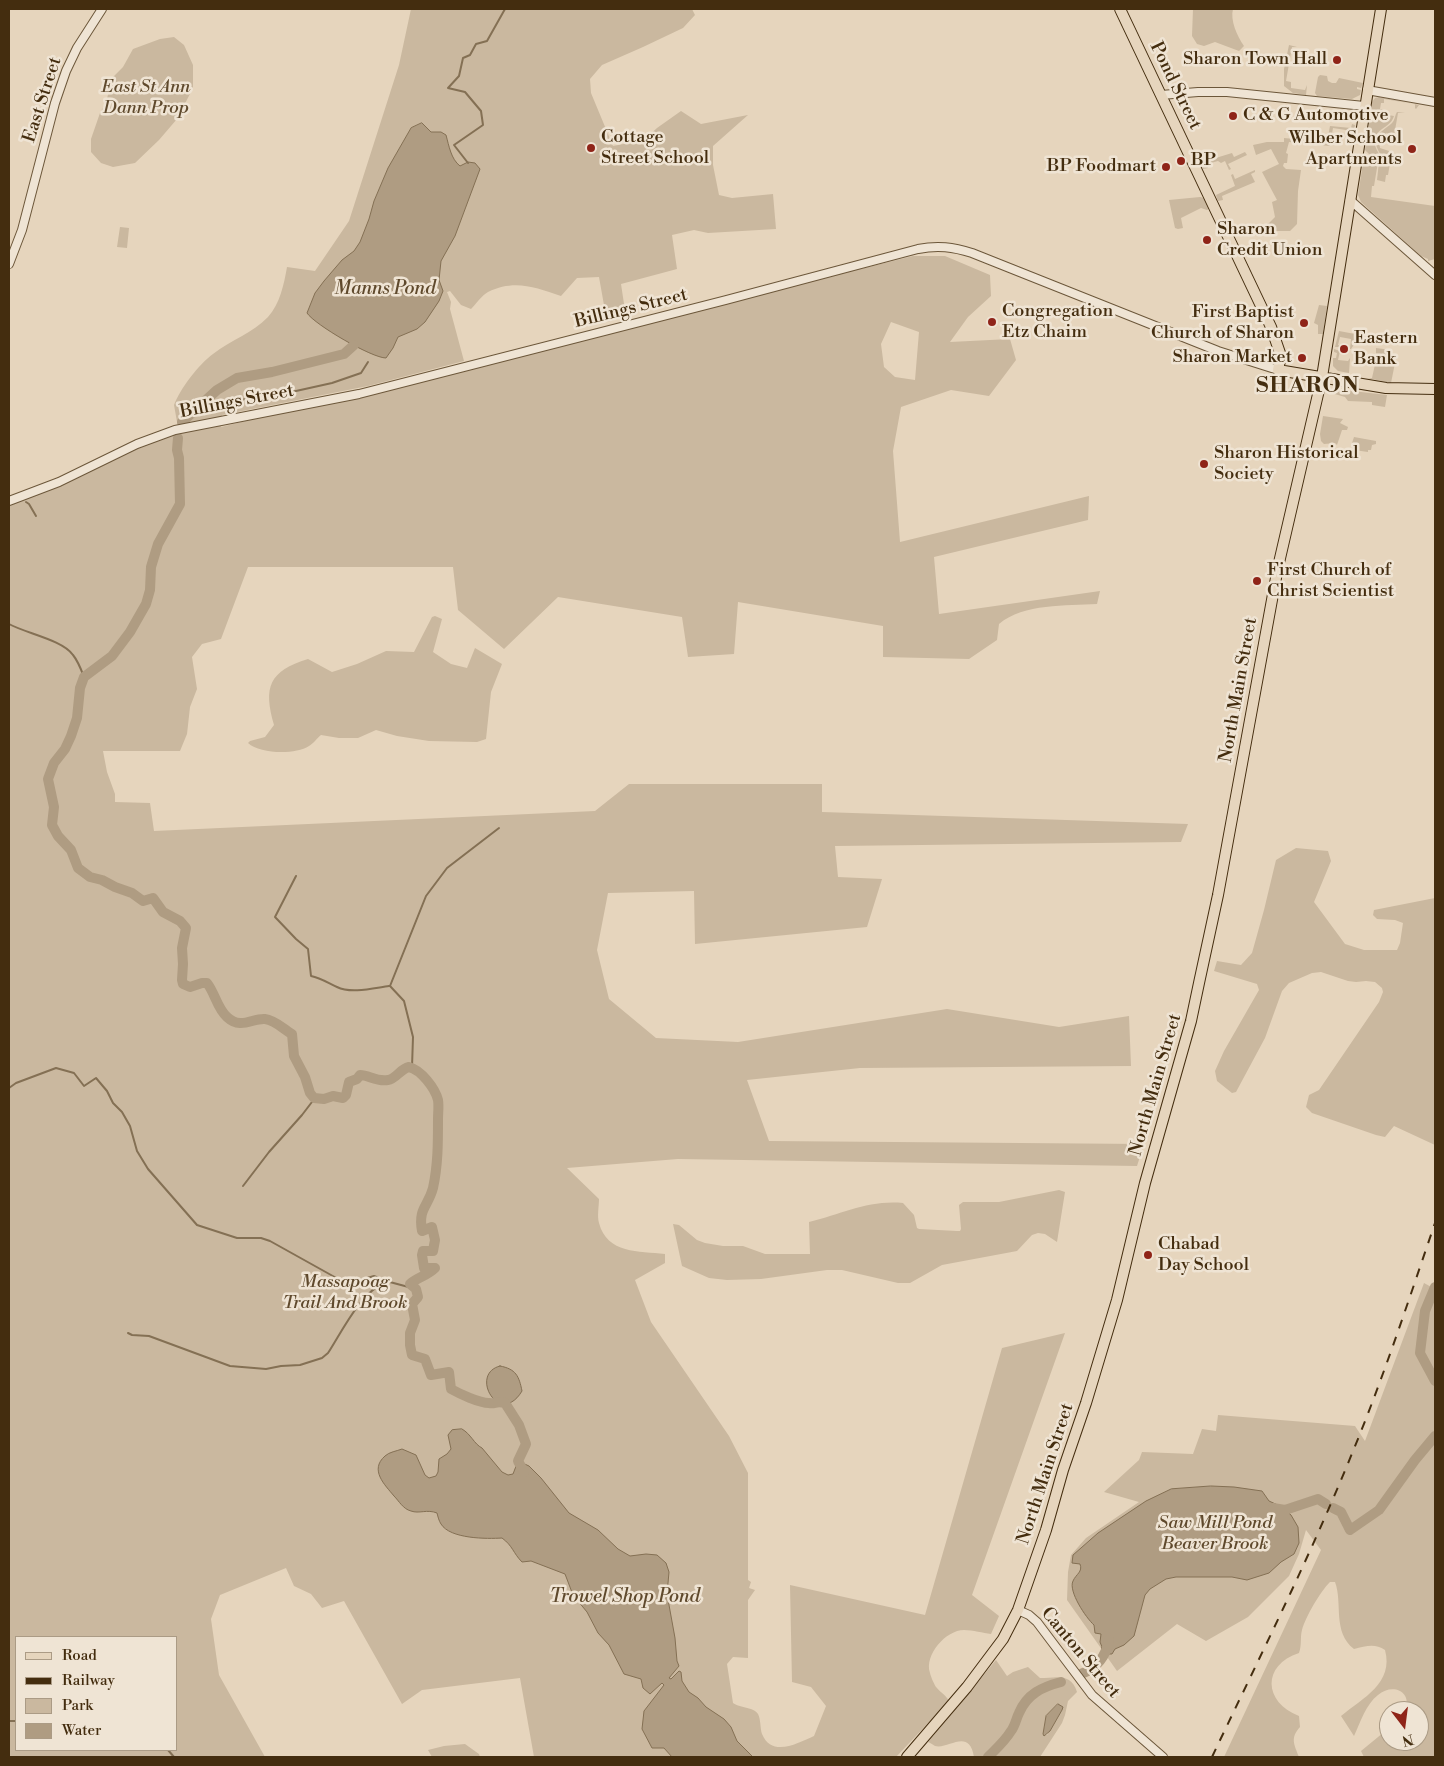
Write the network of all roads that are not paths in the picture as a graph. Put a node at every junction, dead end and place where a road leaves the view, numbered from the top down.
1 (102, 9) edge
2 (1120, 9) edge
3 (1381, 9) edge
4 (1367, 90) junction
5 (1161, 95) junction
6 (1435, 102) edge
7 (1364, 106) junction
8 (1350, 200) junction
9 (9, 264) edge
10 (1435, 274) edge
11 (1278, 370) junction
12 (1322, 377) junction
13 (1435, 389) edge
14 (9, 500) edge
15 (1018, 1610) junction
16 (907, 1757) edge
17 (1163, 1757) edge

1 - 9 street, East Street
2 - 5 main road, Pond Street
3 - 4 main road, North Main Street
4 - 6 street
4 - 7 main road, North Main Street
5 - 7 street
5 - 11 main road, Pond Street
7 - 8 main road, North Main Street
8 - 10 street
8 - 12 main road, North Main Street
11 - 12 main road
11 - 14 street, Billings Street
12 - 13 main road
12 - 15 main road, North Main Street
15 - 16 main road, North Main Street
15 - 17 street, Canton Street

